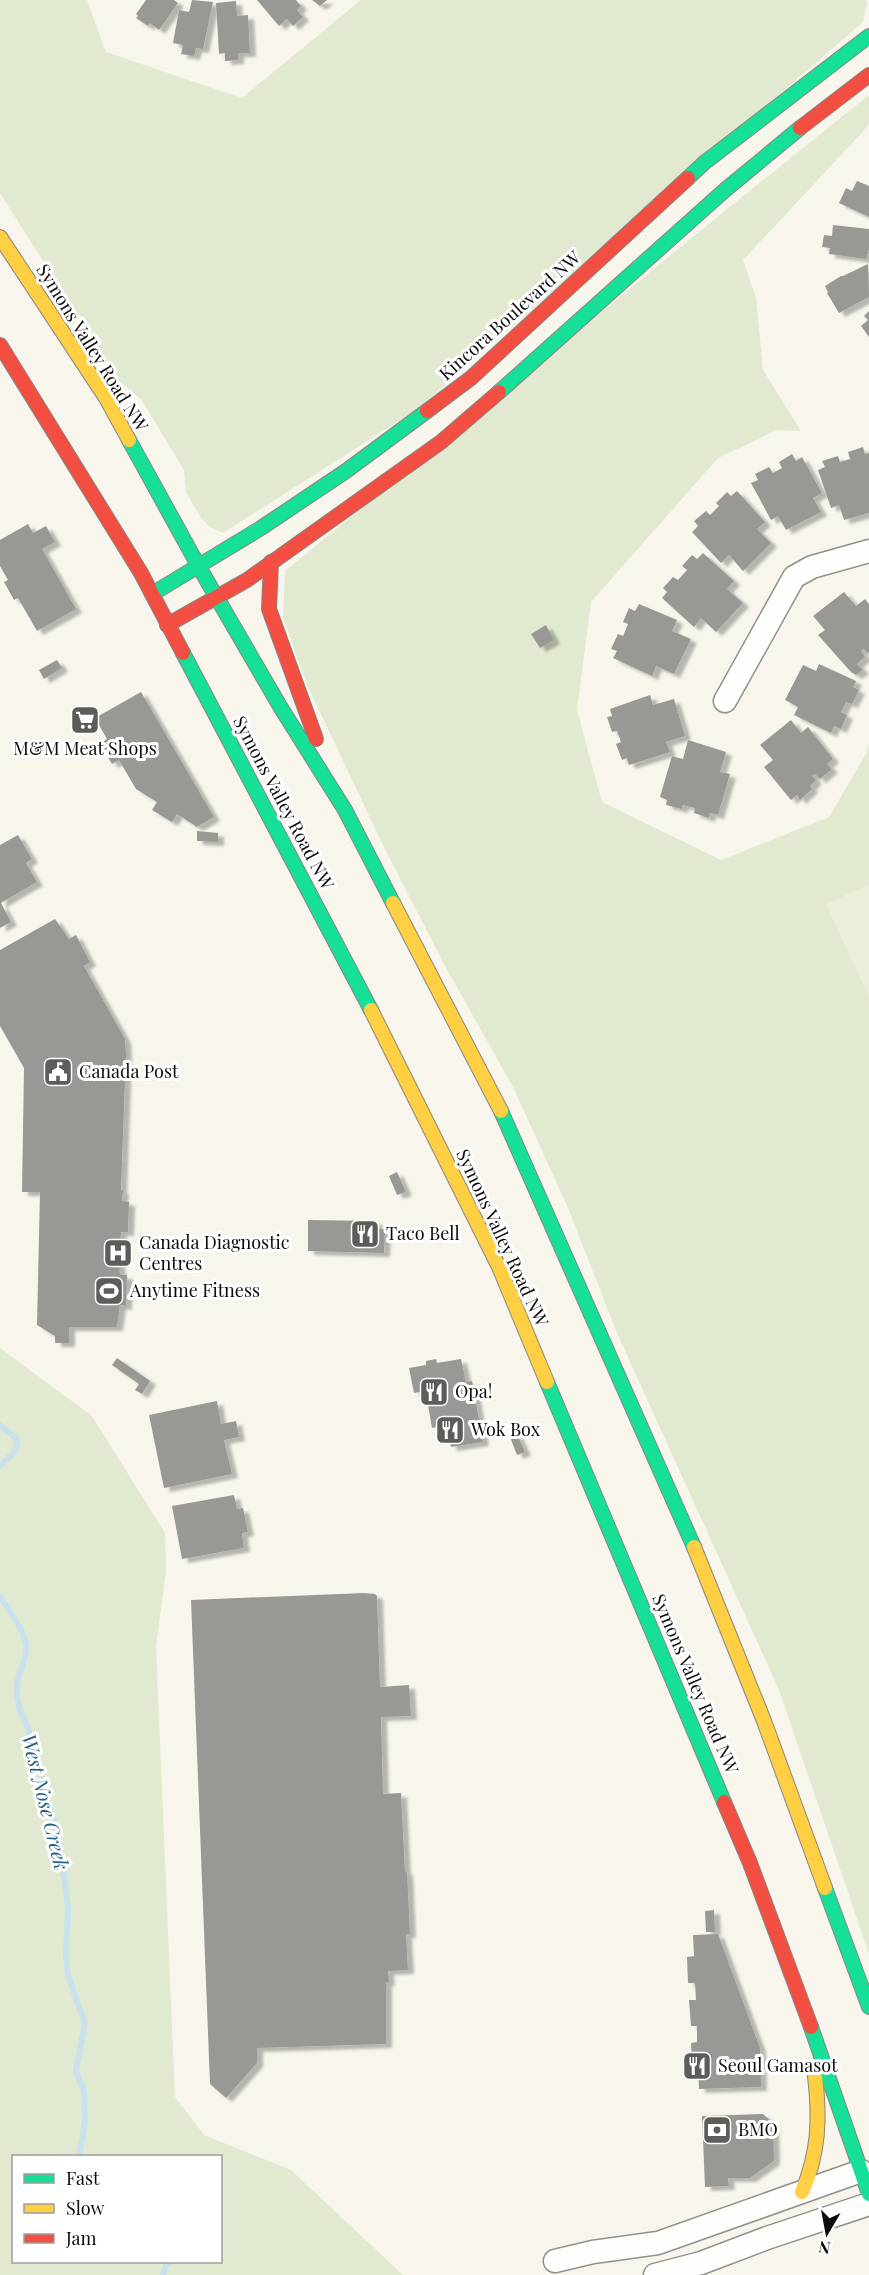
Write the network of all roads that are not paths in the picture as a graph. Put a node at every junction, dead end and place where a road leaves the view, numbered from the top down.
1 (869, 36) edge
2 (869, 75) edge
3 (0, 237) edge
4 (0, 345) edge
5 (869, 551) edge
6 (271, 562) junction
7 (199, 567) junction
8 (152, 594) junction
9 (217, 598) junction
10 (167, 624) junction
11 (725, 701) dead end
12 (345, 810) junction
13 (869, 2007) edge
14 (805, 2009) junction
15 (865, 2170) edge
16 (802, 2192) junction
17 (869, 2194) edge
18 (869, 2204) edge
19 (555, 2261) dead end
20 (655, 2275) edge

1 - 7 main road, Kincora Boulevard NW
2 - 6 main road
3 - 7 main road, Symons Valley Road NW
4 - 8 main road, Symons Valley Road NW
5 - 11 street
6 - 9 main road
6 - 12 main road
7 - 8 main road, Kincora Boulevard NW
7 - 9 main road, Symons Valley Road NW
8 - 10 main road, Symons Valley Road NW
9 - 10 main road
9 - 12 main road, Symons Valley Road NW
10 - 14 main road, Symons Valley Road NW
12 - 13 main road, Symons Valley Road NW
14 - 15 main road, Symons Valley Road NW
14 - 16 main road
15 - 16 street
15 - 17 main road, Symons Valley Road NW
16 - 19 street
18 - 20 street

